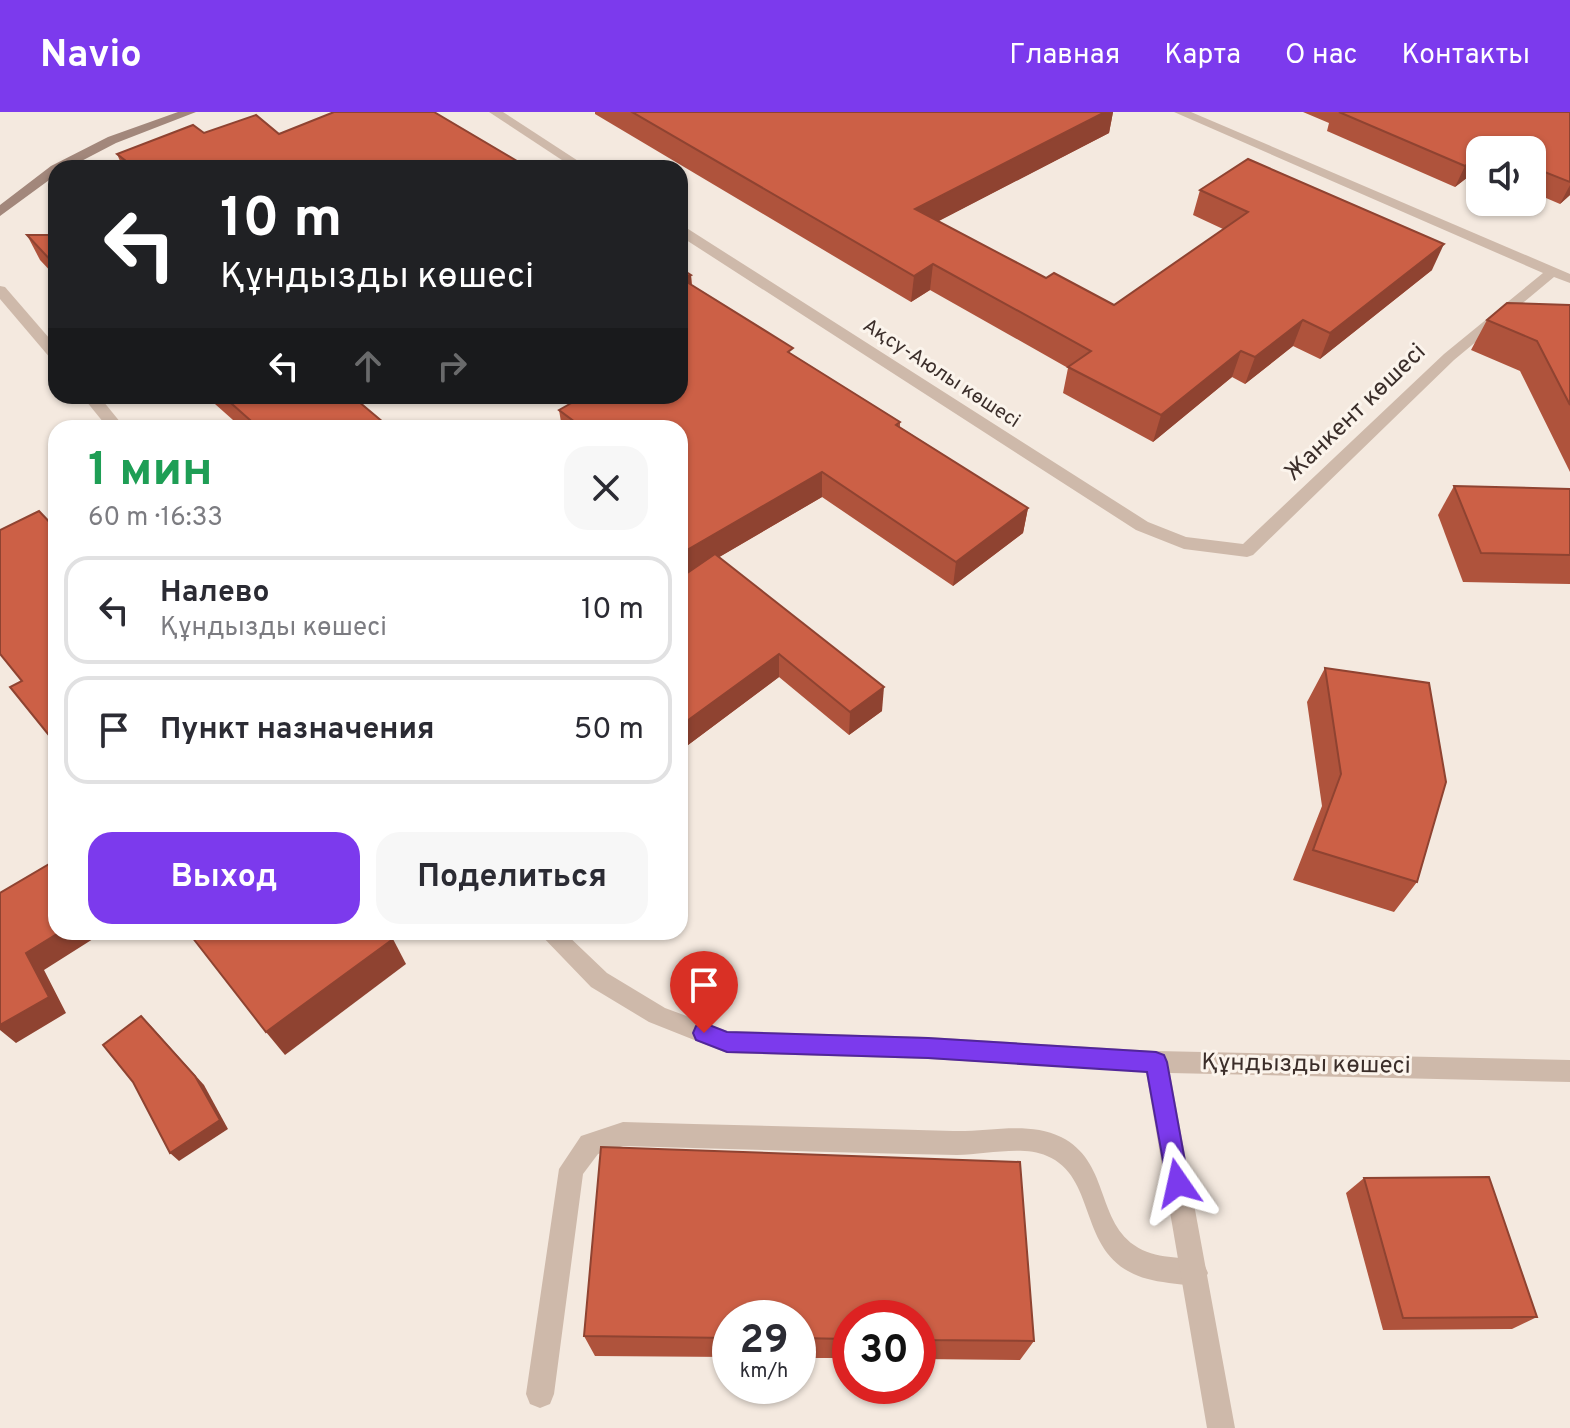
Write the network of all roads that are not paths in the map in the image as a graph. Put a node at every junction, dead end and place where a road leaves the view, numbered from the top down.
1 (190, 112) edge
2 (495, 112) edge
3 (1180, 112) edge
4 (73, 160) edge
5 (570, 160) edge
6 (48, 175) edge
7 (0, 212) edge
8 (688, 235) edge
9 (1551, 273) junction
10 (1570, 279) edge
11 (0, 290) edge
12 (48, 347) edge
13 (97, 404) edge
14 (110, 420) edge
15 (1184, 543) joint
16 (557, 940) edge
17 (1156, 1062) junction
18 (1570, 1071) edge
19 (1195, 1273) junction
20 (540, 1394) dead end
21 (1221, 1428) edge

1 - 4 street
2 - 5 street
3 - 9 street
6 - 7 street
8 - 15 street, Ақсу-Аюлы көшесі
9 - 10 street
9 - 15 street, Жанкент көшесі
11 - 12 street
13 - 14 street
16 - 17 street, Құндызды көшесі
17 - 18 street, Құндызды көшесі
17 - 19 street
19 - 20 street
19 - 21 street

